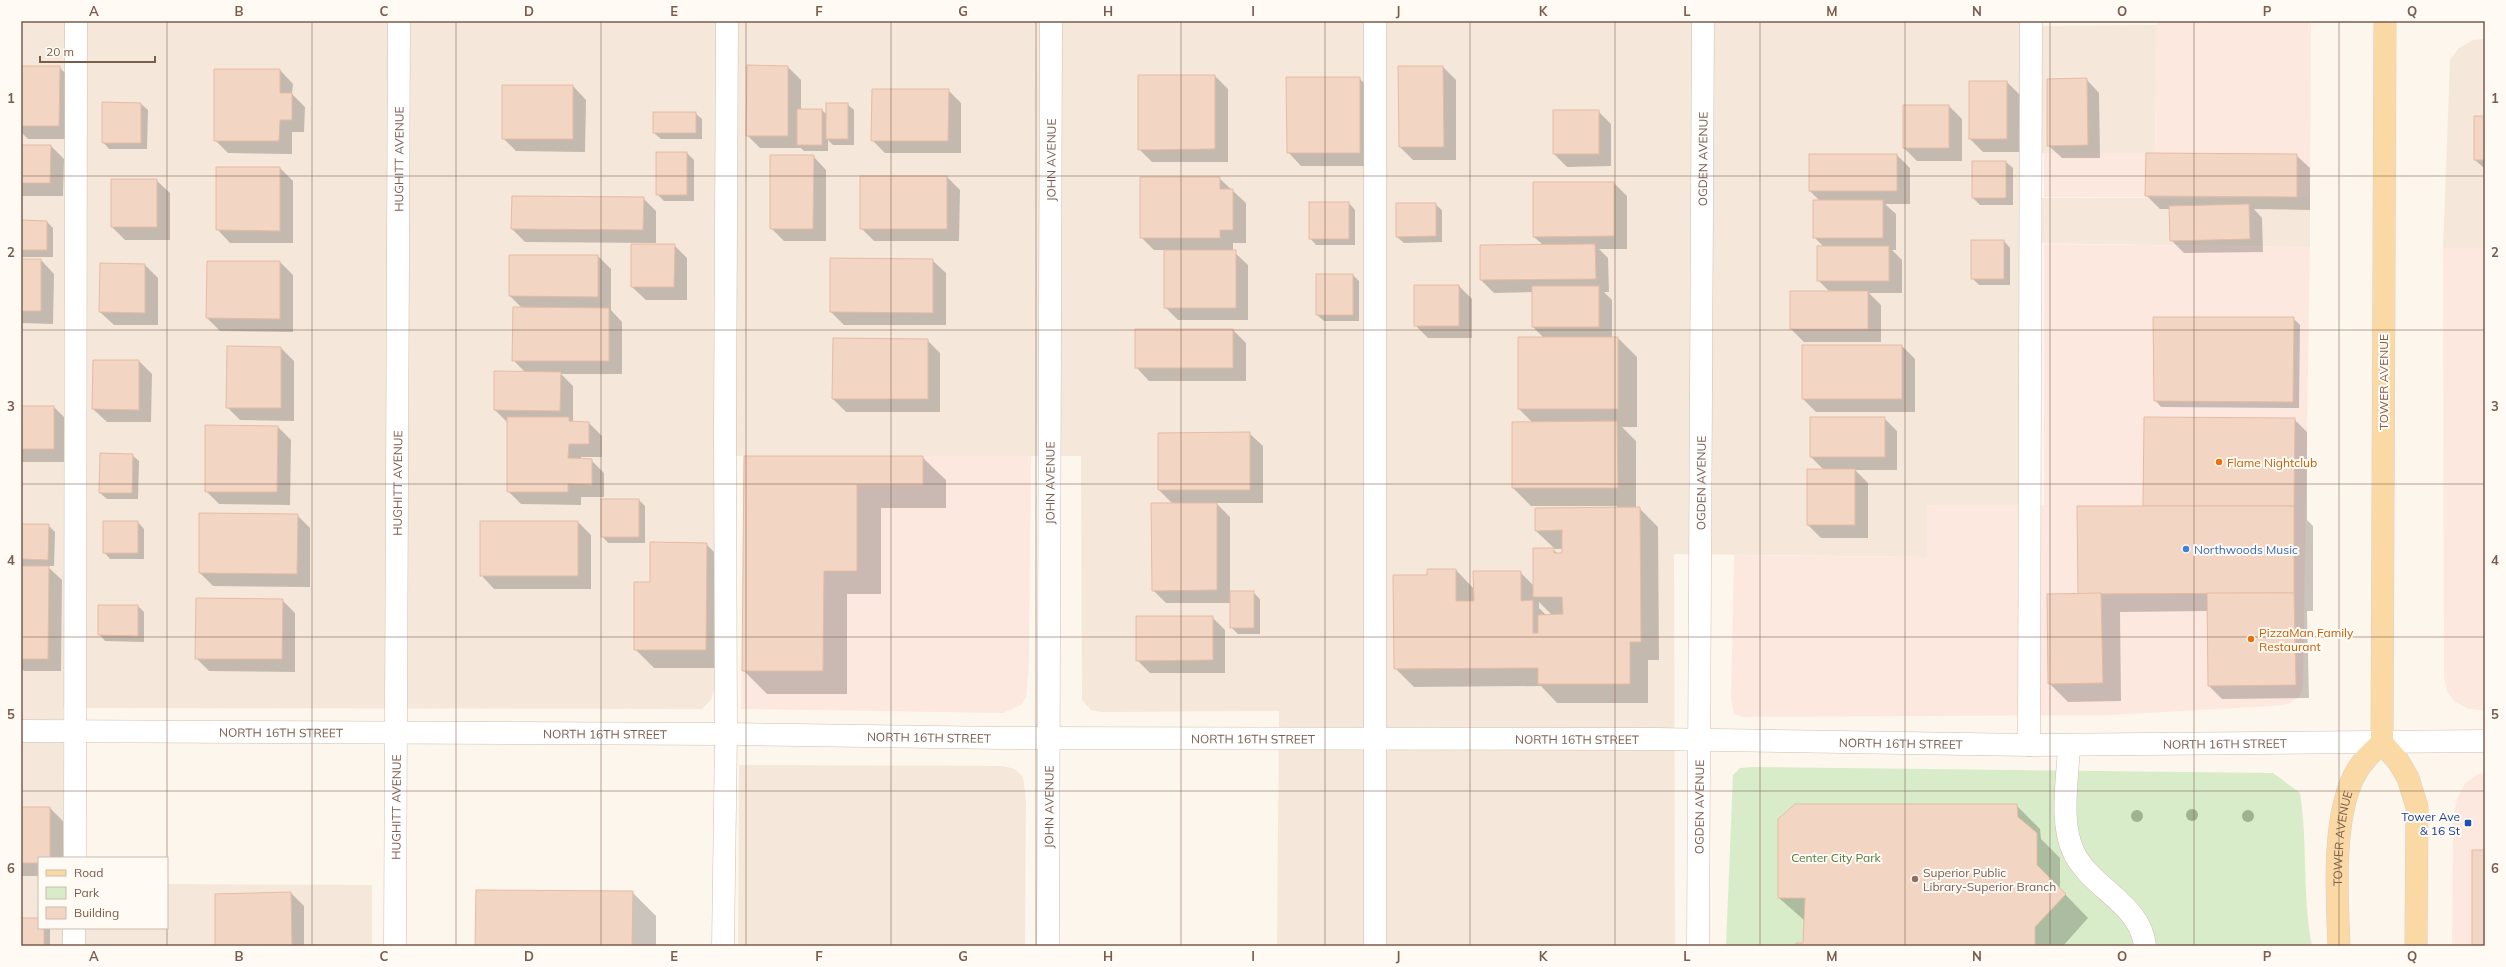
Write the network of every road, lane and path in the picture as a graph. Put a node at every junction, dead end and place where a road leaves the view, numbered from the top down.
1 (76, 21) edge
2 (399, 21) edge
3 (727, 21) edge
4 (1051, 21) edge
5 (1375, 21) edge
6 (1703, 21) edge
7 (2031, 21) edge
8 (2386, 21) edge
9 (21, 731) edge
10 (76, 732) junction
11 (396, 734) junction
12 (726, 734) junction
13 (1049, 738) junction
14 (1377, 739) junction
15 (1699, 740) junction
16 (2485, 741) edge
17 (2382, 743) junction
18 (2029, 745) junction
19 (2069, 745) junction
20 (74, 857) edge
21 (74, 929) edge
22 (74, 946) edge
23 (395, 946) edge
24 (723, 946) edge
25 (1048, 946) edge
26 (1375, 946) edge
27 (1698, 946) edge
28 (2145, 946) edge
29 (2339, 946) edge
30 (2416, 946) edge

1 - 10 street
2 - 11 street, HUGHITT AVENUE
3 - 12 street
4 - 13 street, JOHN AVENUE
5 - 14 street
6 - 15 street, OGDEN AVENUE
7 - 18 street
8 - 17 main road, TOWER AVENUE
9 - 10 street, NORTH 16TH STREET
10 - 11 street, NORTH 16TH STREET
10 - 20 street
11 - 12 street, NORTH 16TH STREET
11 - 23 street, HUGHITT AVENUE
12 - 13 street, NORTH 16TH STREET
12 - 24 street
13 - 14 street, NORTH 16TH STREET
13 - 25 street, JOHN AVENUE
14 - 15 street, NORTH 16TH STREET
14 - 26 street
15 - 18 street, NORTH 16TH STREET
15 - 27 street, OGDEN AVENUE
16 - 17 street, NORTH 16TH STREET
17 - 19 street, NORTH 16TH STREET
17 - 29 main road, TOWER AVENUE
17 - 30 main road
18 - 19 street, NORTH 16TH STREET
19 - 28 street
21 - 22 street

